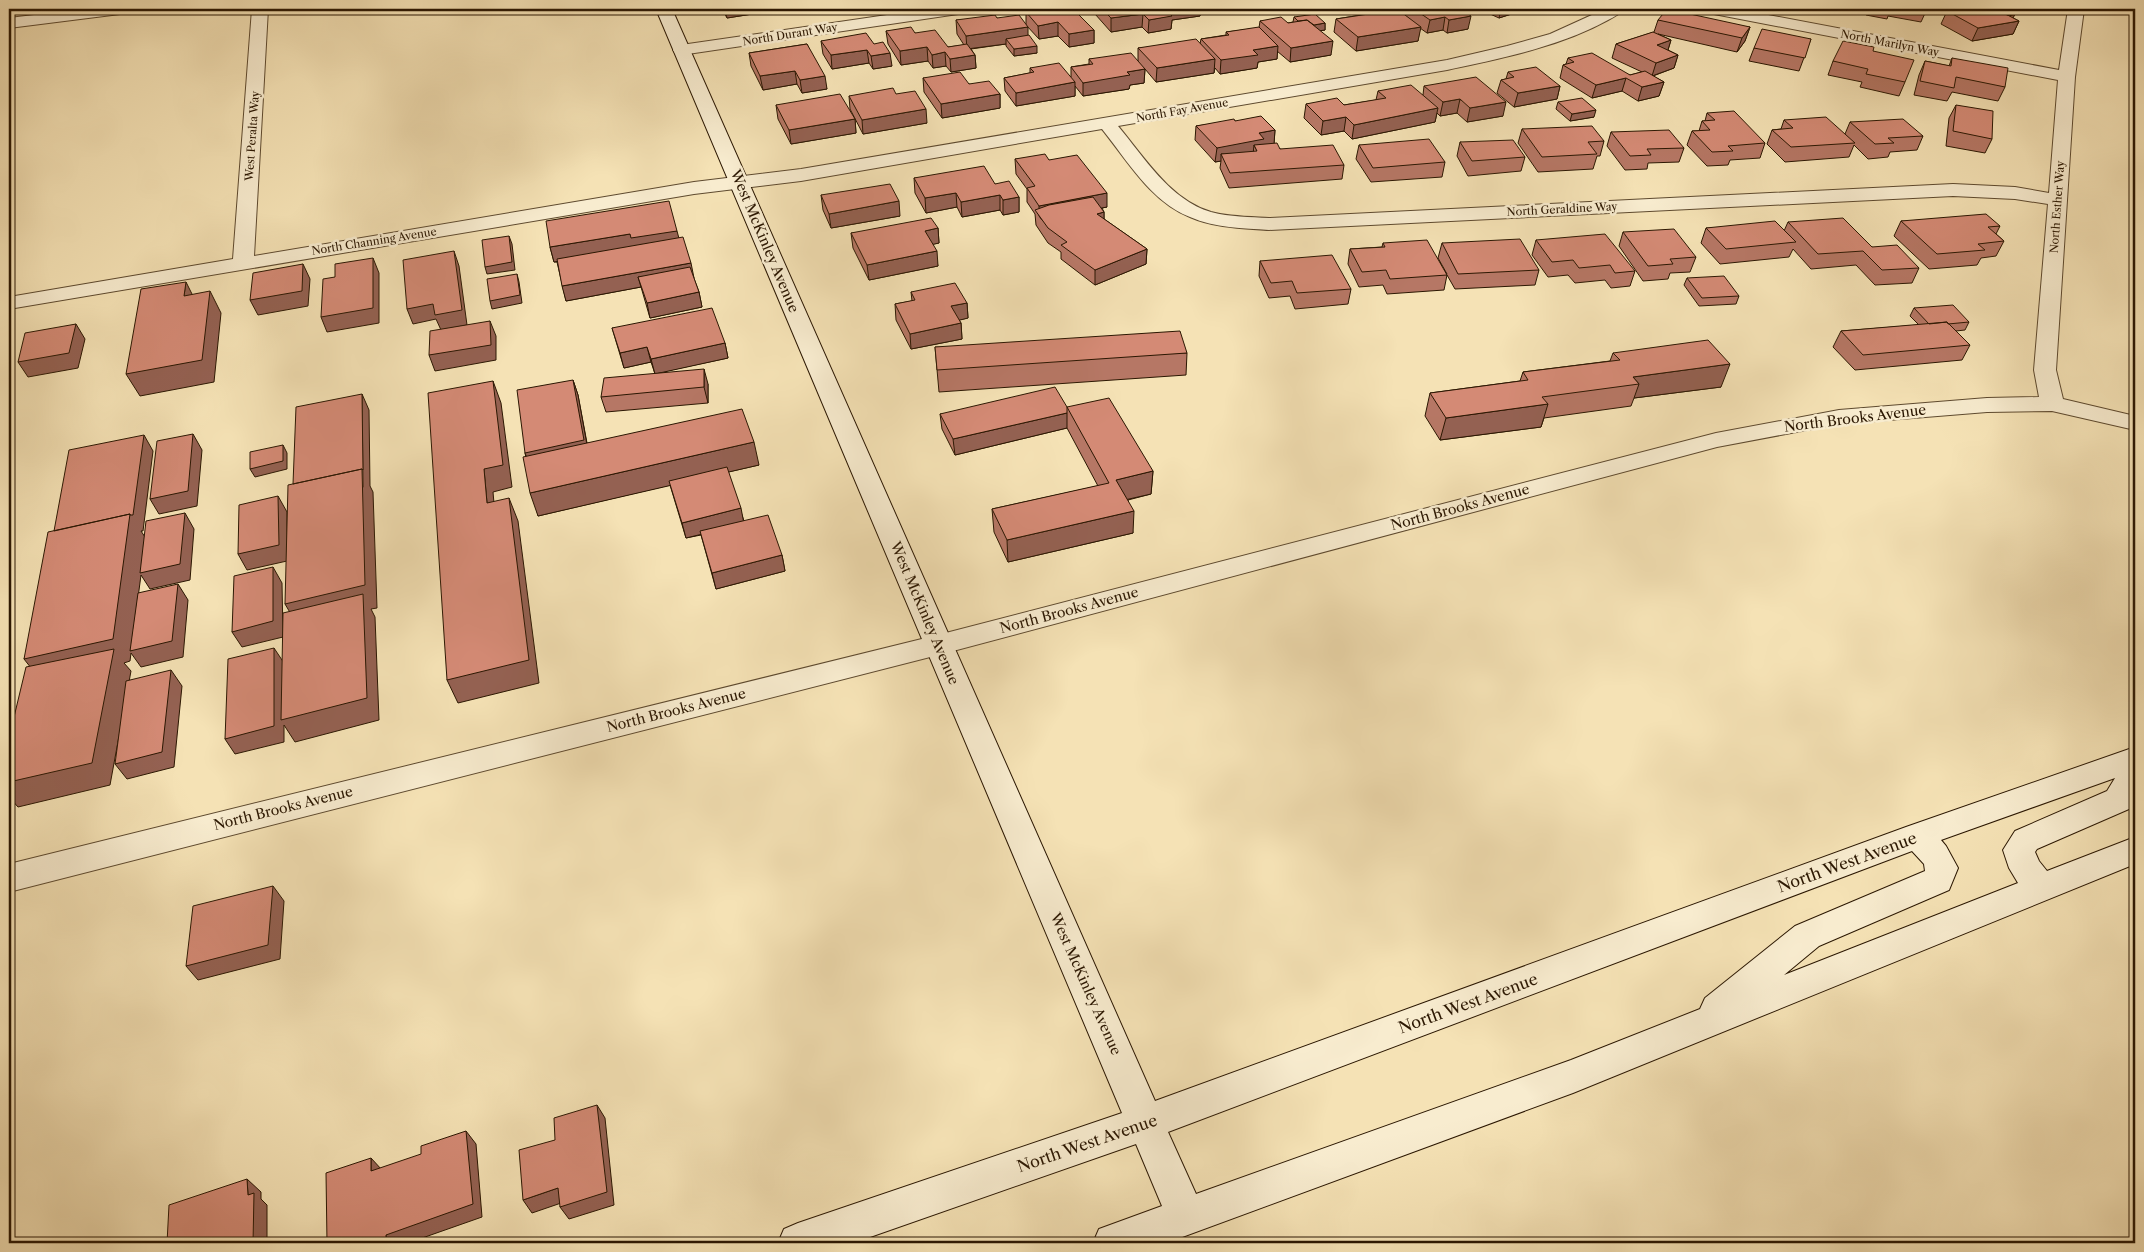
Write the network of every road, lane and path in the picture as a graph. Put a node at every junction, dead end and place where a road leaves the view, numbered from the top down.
1 (120, 9) edge
2 (260, 9) edge
3 (664, 9) edge
4 (958, 9) edge
5 (1616, 9) edge
6 (1714, 9) edge
7 (2076, 9) edge
8 (68, 12) edge
9 (9, 23) edge
10 (681, 50) junction
11 (2066, 77) junction
12 (1106, 123) junction
13 (740, 183) junction
14 (2057, 200) junction
15 (243, 263) junction
16 (9, 303) edge
17 (2052, 404) junction
18 (2135, 423) edge
19 (938, 645) junction
20 (2135, 759) edge
21 (2135, 772) edge
22 (1917, 836) junction
23 (2135, 850) edge
24 (9, 878) edge
25 (2042, 888) junction
26 (1694, 1027) junction
27 (1146, 1122) junction
28 (1186, 1217) junction
29 (798, 1243) edge
30 (1113, 1243) edge

1 - 8 street
2 - 15 street, West Peralta Way
3 - 10 street, West McKinley Avenue
4 - 10 street, North Durant Way
5 - 12 street, North Fay Avenue
6 - 11 street, North Marilyn Way
7 - 11 street, North Esther Way
8 - 9 street
10 - 13 street, West McKinley Avenue
11 - 14 street, North Esther Way
12 - 13 street, North Fay Avenue
12 - 14 street, North Geraldine Way
13 - 15 street, North Channing Avenue
13 - 19 street, West McKinley Avenue
14 - 17 street, North Esther Way
15 - 16 street, North Channing Avenue
17 - 18 street, North Brooks Avenue
17 - 19 street, North Brooks Avenue
19 - 24 street, North Brooks Avenue
19 - 27 street, West McKinley Avenue
20 - 22 street, North West Avenue
21 - 25 street
22 - 26 street
22 - 27 street, North West Avenue
23 - 25 street
25 - 26 street
26 - 28 street
27 - 28 street, West McKinley Avenue
27 - 29 street, North West Avenue
28 - 30 street

